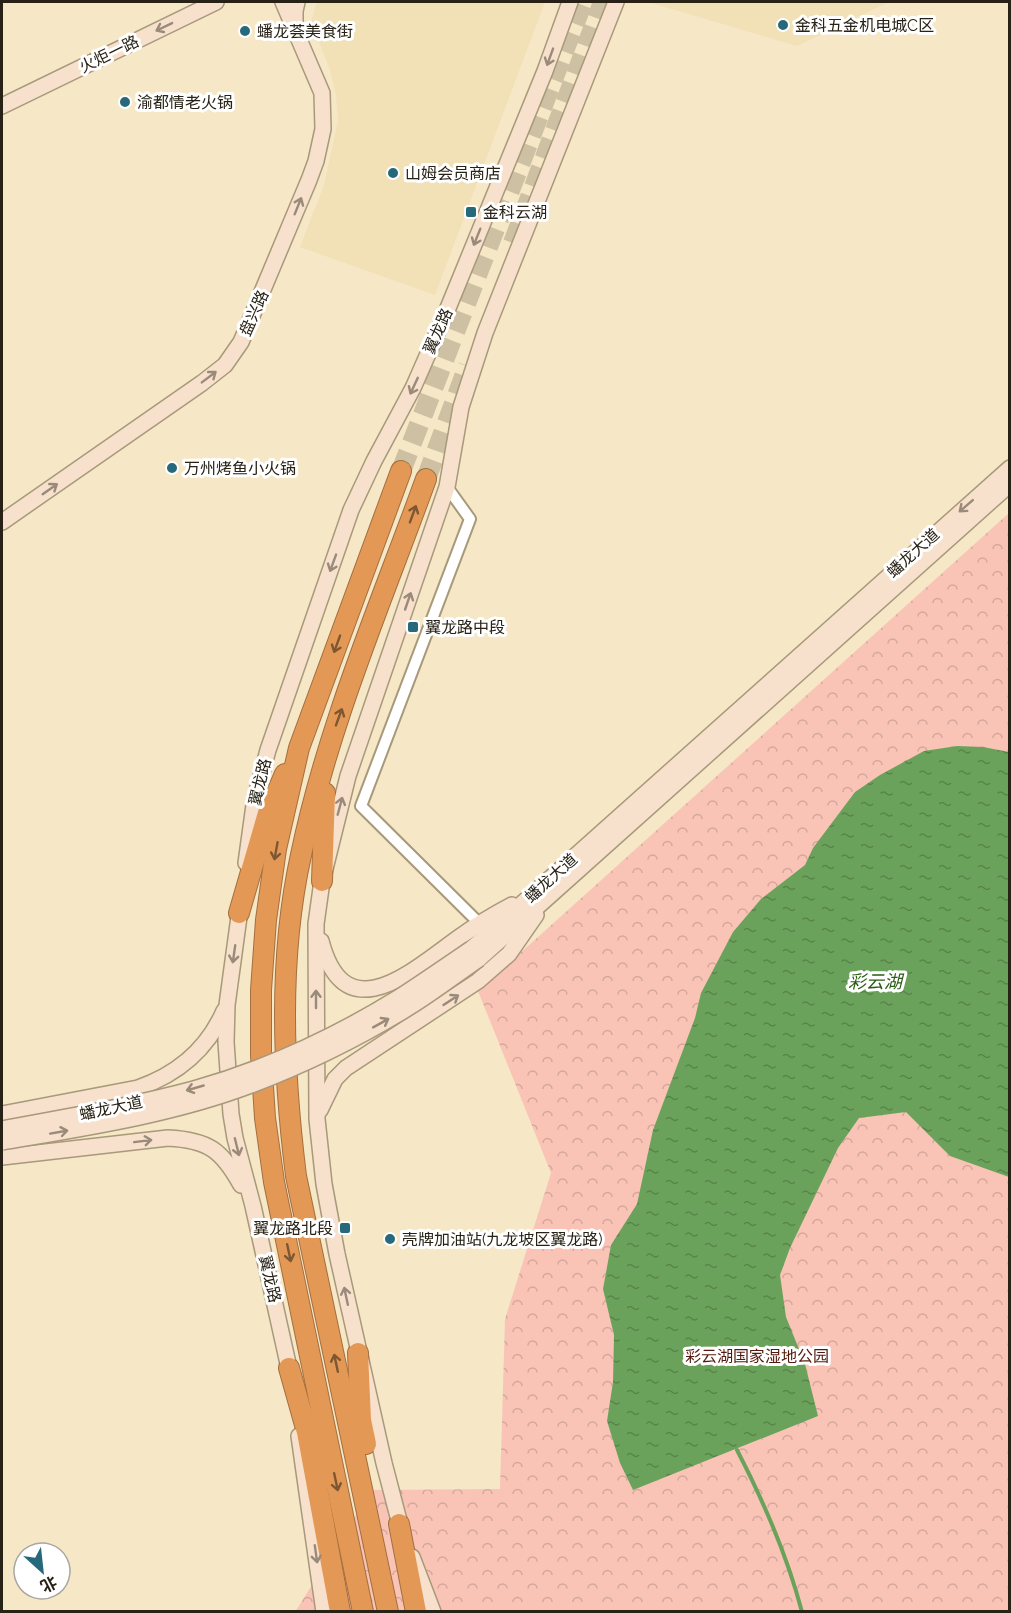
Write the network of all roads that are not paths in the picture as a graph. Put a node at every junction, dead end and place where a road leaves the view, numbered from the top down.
1 (216, 2) edge
2 (273, 2) edge
3 (283, 2) edge
4 (297, 2) edge
5 (570, 2) edge
6 (616, 2) edge
7 (295, 29) junction
8 (2, 106) edge
9 (1010, 468) edge
10 (401, 471) tunnel mouth
11 (426, 479) tunnel mouth
12 (1010, 484) edge
13 (447, 487) junction
14 (2, 522) edge
15 (299, 748) junction
16 (326, 754) junction
17 (322, 881) junction
18 (542, 895) junction
19 (239, 913) junction
20 (479, 923) junction
21 (316, 924) junction
22 (475, 954) junction
23 (227, 1005) junction
24 (2, 1114) edge
25 (317, 1119) junction
26 (2, 1129) edge
27 (2, 1142) edge
28 (2, 1157) edge
29 (253, 1206) junction
30 (358, 1353) junction
31 (289, 1368) joint
32 (355, 1420) junction
33 (310, 1430) junction
34 (399, 1524) junction
35 (324, 1529) junction
36 (324, 1611) edge
37 (339, 1611) edge
38 (350, 1611) edge
39 (363, 1611) edge
40 (388, 1611) edge
41 (400, 1611) edge
42 (416, 1611) edge
43 (432, 1611) edge

1 -> 8 main road, 火炬一路
2 - 7 main road
3 - 7 main road, 盘兴路
4 - 7 main road
5 -> 19 main road, 翼龙路
6 - 13 main road
14 -> 7 main road, 盘兴路
9 -> 18 main road, 蟠龙大道
10 -> 15 highway, 翼龙路
16 -> 11 highway
12 - 18 main road, 蟠龙大道
17 -> 13 main road
13 - 20 street
15 - 19 highway
15 -> 33 highway, 翼龙路
16 - 17 highway
32 -> 16 highway
17 - 21 main road
18 - 20 main road
18 - 22 main road, 蟠龙大道
25 -> 18 main road
19 -> 23 main road, 翼龙路
20 - 21 main road
25 -> 21 main road
22 -> 26 main road, 蟠龙大道, bridge
27 -> 22 main road, 蟠龙大道, bridge
23 - 24 main road
23 -> 29 main road, 翼龙路
30 -> 25 main road
28 -> 29 main road
29 - 31 main road, 翼龙路
30 - 32 highway
30 - 34 main road
31 - 33 highway
32 - 40 highway
32 - 41 highway
33 - 35 highway
33 -> 36 main road, 翼龙路
33 -> 39 highway, 翼龙路
34 - 42 highway
34 - 43 main road
35 - 37 highway
35 - 38 highway

